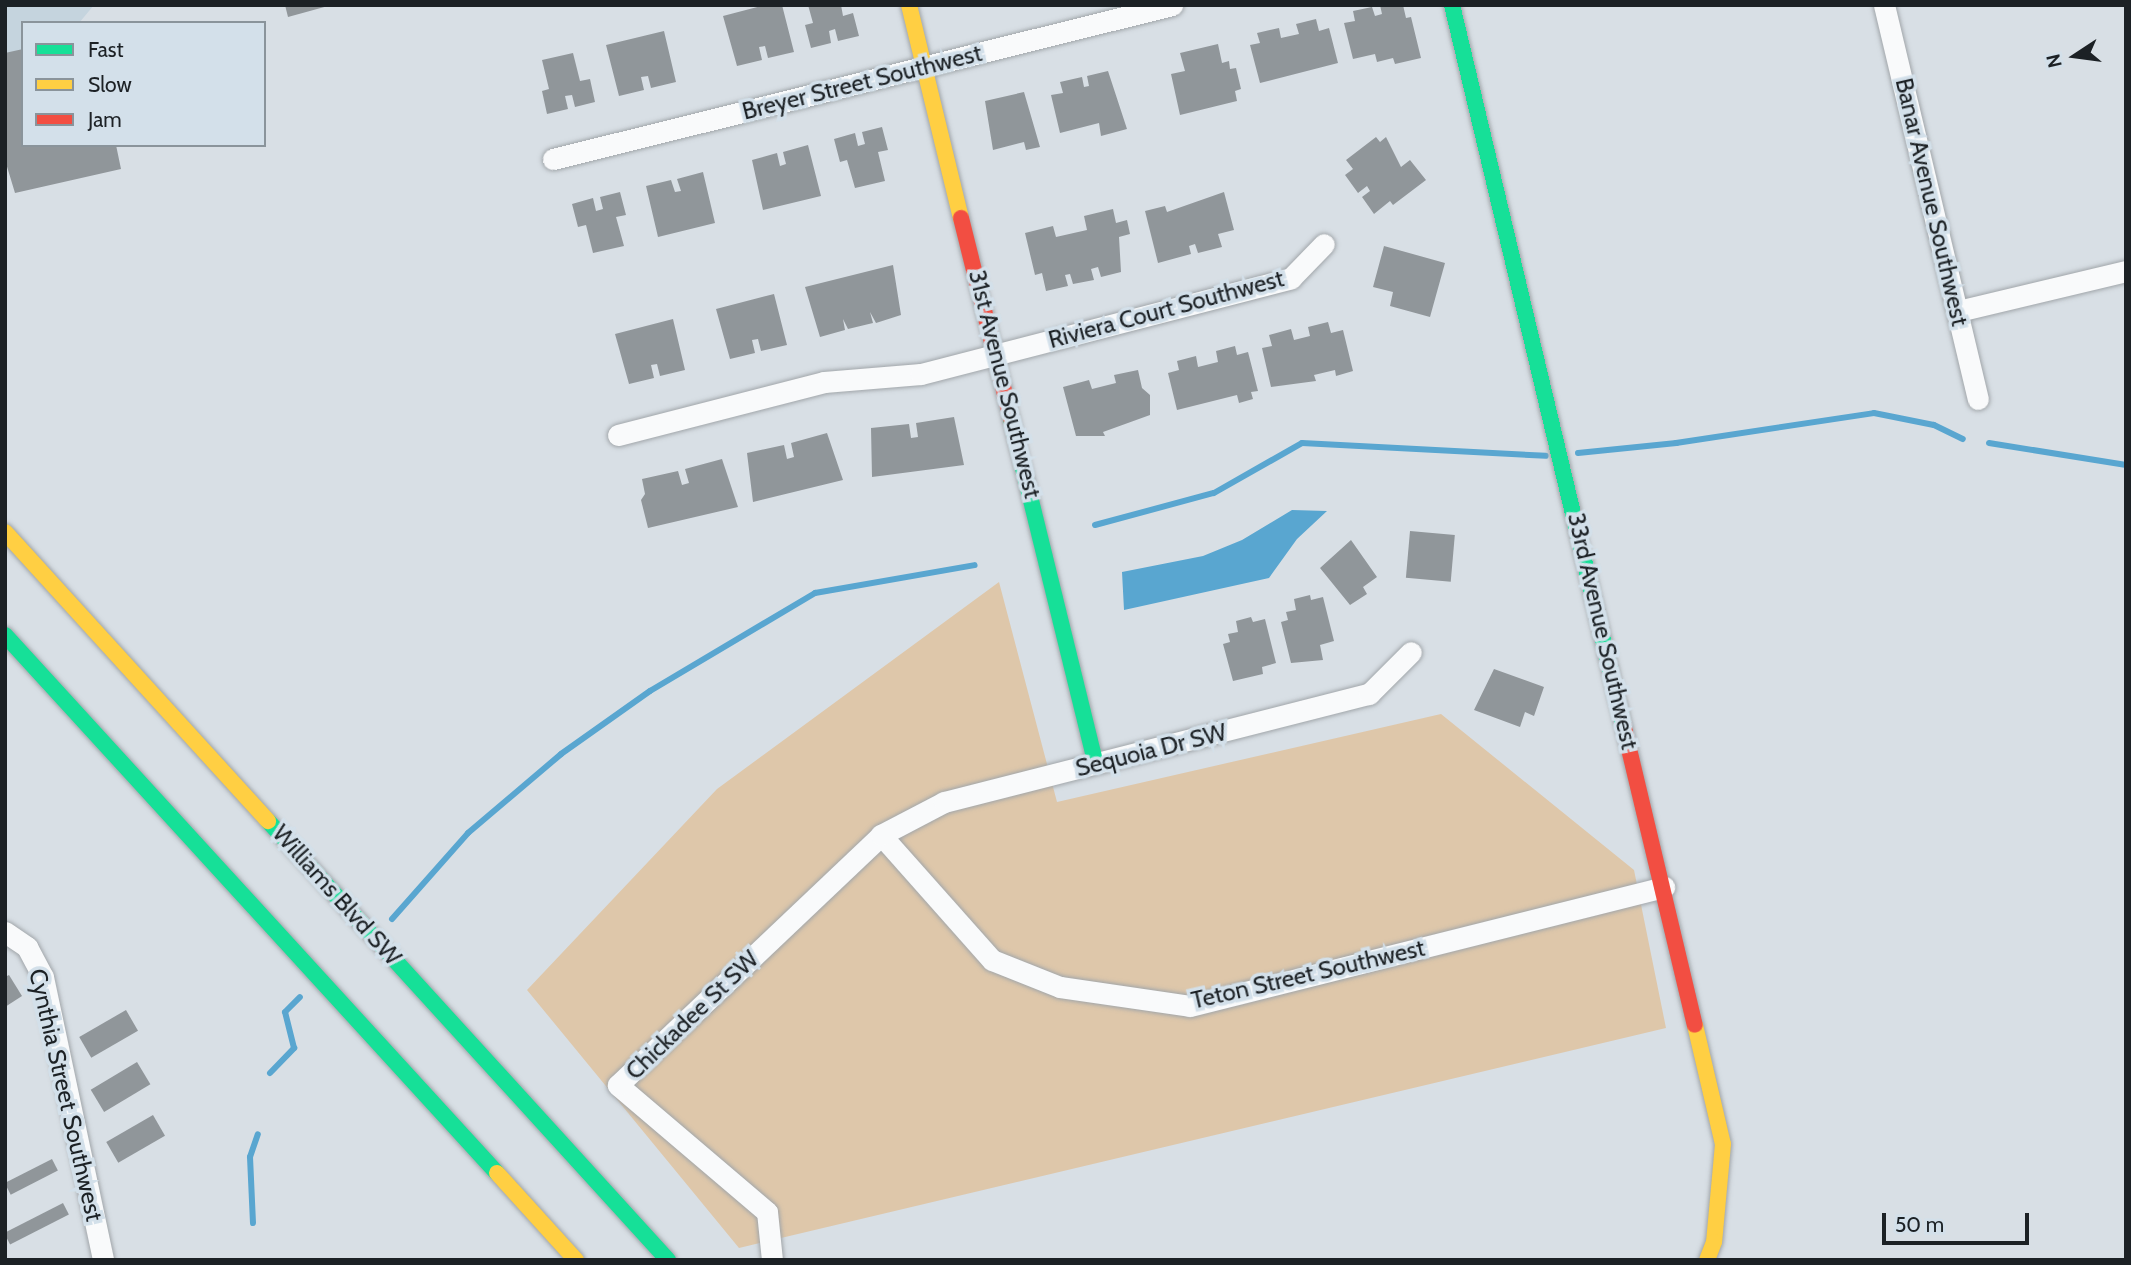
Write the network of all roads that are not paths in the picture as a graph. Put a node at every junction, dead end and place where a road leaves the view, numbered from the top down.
1 (909, 5) edge
2 (1172, 5) edge
3 (1452, 5) edge
4 (1884, 5) edge
5 (924, 66) junction
6 (553, 159) dead end
7 (1324, 244) dead end
8 (2126, 271) edge
9 (1958, 312) junction
10 (998, 354) junction
11 (1978, 400) dead end
12 (618, 435) dead end
13 (5, 532) edge
14 (5, 635) edge
15 (1411, 652) dead end
16 (1096, 764) junction
17 (881, 835) junction
18 (1664, 887) junction
19 (11, 934) edge
20 (103, 1260) edge
21 (576, 1260) edge
22 (668, 1260) edge
23 (772, 1260) edge
24 (1707, 1260) edge

1 - 5 street, 31st Avenue Southwest
2 - 5 street, Breyer Street Southwest
3 - 18 street, 33rd Avenue Southwest
4 - 9 street, Banar Avenue Southwest
5 - 6 street, Breyer Street Southwest
5 - 10 street, 31st Avenue Southwest
7 - 10 street, Riviera Court Southwest
8 - 9 street
9 - 11 street, Banar Avenue Southwest
10 - 12 street, Riviera Court Southwest
10 - 16 street, 31st Avenue Southwest
13 - 22 street, Williams Blvd SW
14 - 21 street
15 - 16 street, Sequoia Dr SW
16 - 17 street, Sequoia Dr SW
17 - 18 street, Teton Street Southwest
17 - 23 street, Chickadee St SW
18 - 24 street, 33rd Avenue Southwest
19 - 20 street, Cynthia Street Southwest

